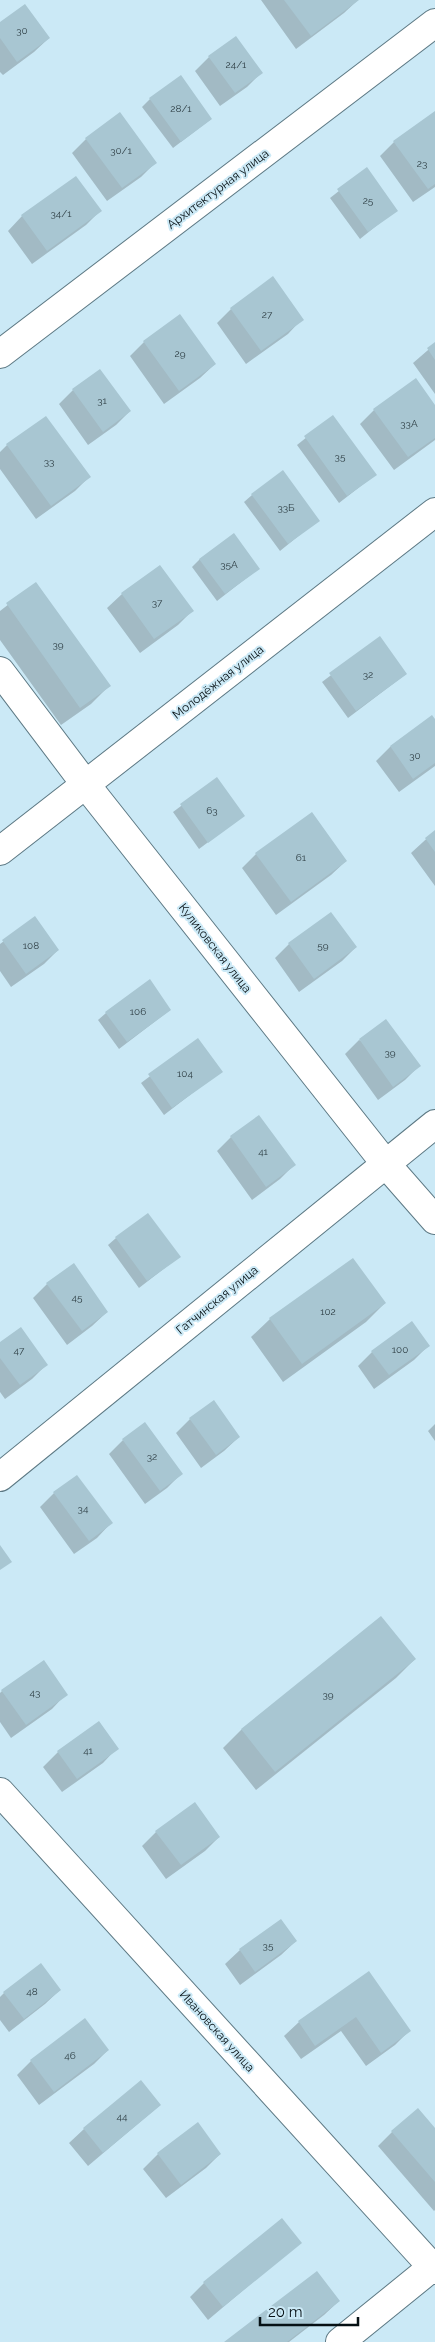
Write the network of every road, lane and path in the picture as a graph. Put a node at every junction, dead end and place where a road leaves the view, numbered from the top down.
1 (435, 23) edge
2 (0, 354) edge
3 (435, 512) edge
4 (0, 671) edge
5 (86, 785) junction
6 (0, 851) edge
7 (435, 1124) edge
8 (385, 1163) junction
9 (435, 1220) edge
10 (0, 1477) edge
11 (0, 1792) edge
12 (434, 2268) edge
13 (340, 2342) edge

1 - 2 street, Архитектурная улица
3 - 5 street, Молодёжная улица
4 - 5 street, Куликовская улица
5 - 6 street, Молодёжная улица
5 - 8 street, Куликовская улица
7 - 8 street, Гатчинская улица
8 - 9 street, Куликовская улица
8 - 10 street, Гатчинская улица
11 - 12 street, Ивановская улица
12 - 13 street

